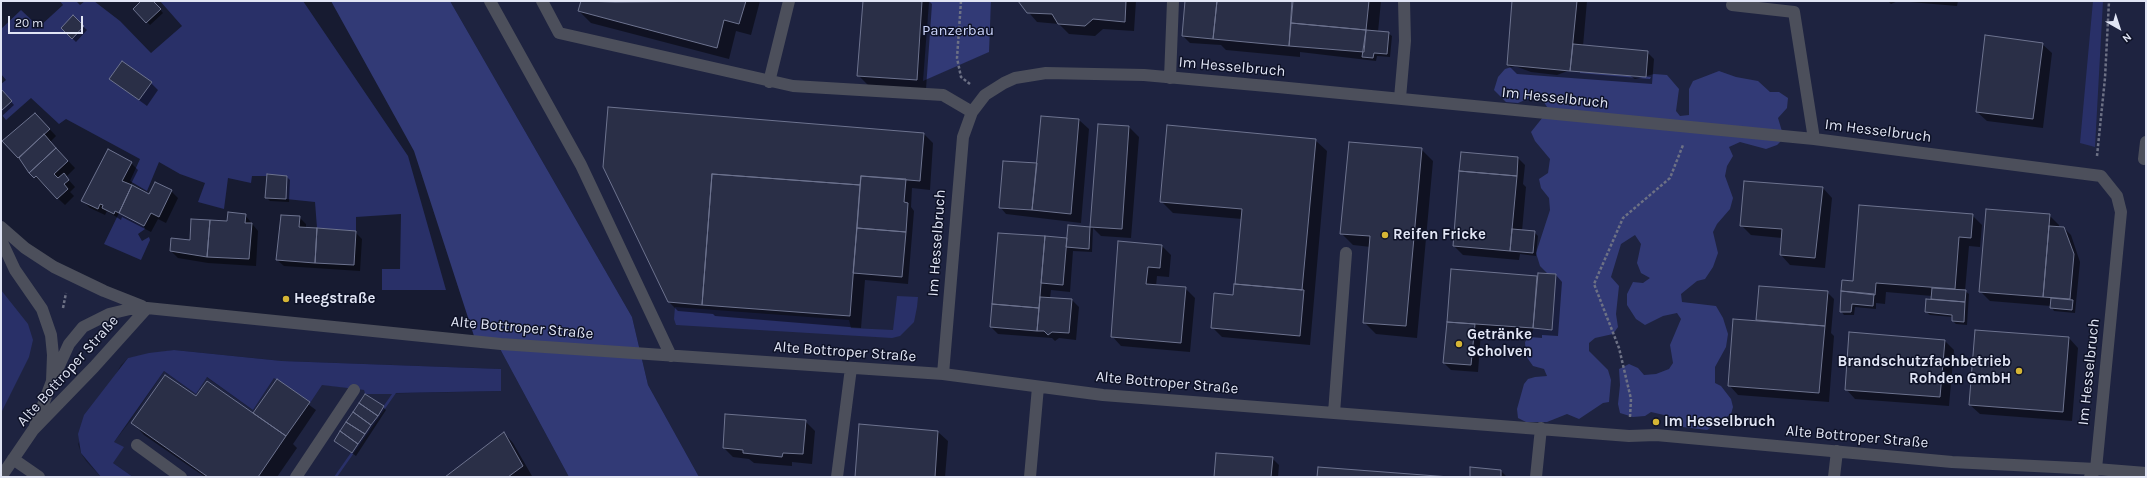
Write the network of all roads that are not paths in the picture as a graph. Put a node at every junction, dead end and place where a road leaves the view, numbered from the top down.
1 (490, 1) edge
2 (542, 1) edge
3 (788, 1) edge
4 (1173, 1) edge
5 (1404, 1) edge
6 (1732, 5) dead end
7 (1170, 78) junction
8 (770, 82) junction
9 (1400, 98) junction
10 (972, 112) junction
11 (1814, 139) junction
12 (2146, 142) edge
13 (2144, 159) dead end
14 (1, 227) edge
15 (1, 240) edge
16 (1346, 253) dead end
17 (147, 308) junction
18 (671, 356) junction
19 (851, 368) junction
20 (943, 374) junction
21 (52, 381) junction
22 (1038, 387) junction
23 (354, 390) dead end
24 (1334, 413) junction
25 (1541, 428) junction
26 (33, 430) junction
27 (137, 445) dead end
28 (1837, 451) junction
29 (13, 459) junction
30 (2093, 473) edge
31 (2146, 473) edge
32 (2121, 474) edge
33 (1, 477) edge
34 (39, 477) edge
35 (181, 477) edge
36 (296, 477) edge
37 (837, 477) edge
38 (1030, 477) edge
39 (1536, 477) edge
40 (1834, 477) edge

1 - 18 street
2 - 8 street
3 - 8 street
4 - 7 street
5 - 9 street
6 - 11 street
7 - 9 street, Im Hesselbruch
7 - 10 street, Im Hesselbruch
8 - 10 street
9 - 11 street, Im Hesselbruch
10 - 20 street, Im Hesselbruch
11 - 30 street, Im Hesselbruch
12 - 13 street
14 - 17 street
15 - 21 street
16 - 24 street
17 - 18 street, Alte Bottroper Straße
17 - 21 street, Alte Bottroper Straße
17 - 26 street, Alte Bottroper Straße
18 - 19 street, Alte Bottroper Straße
19 - 20 street, Alte Bottroper Straße
19 - 37 street
20 - 22 street, Alte Bottroper Straße
21 - 26 street
22 - 24 street, Alte Bottroper Straße
22 - 38 street
23 - 36 street
24 - 25 street, Alte Bottroper Straße
25 - 28 street, Alte Bottroper Straße
25 - 39 street
26 - 29 street, Alte Bottroper Straße
27 - 35 street
28 - 30 street, Alte Bottroper Straße
28 - 40 street
29 - 33 street, Alte Bottroper Straße
29 - 34 street
30 - 32 street, Alte Bottroper Straße
31 - 32 street, Alte Bottroper Straße

